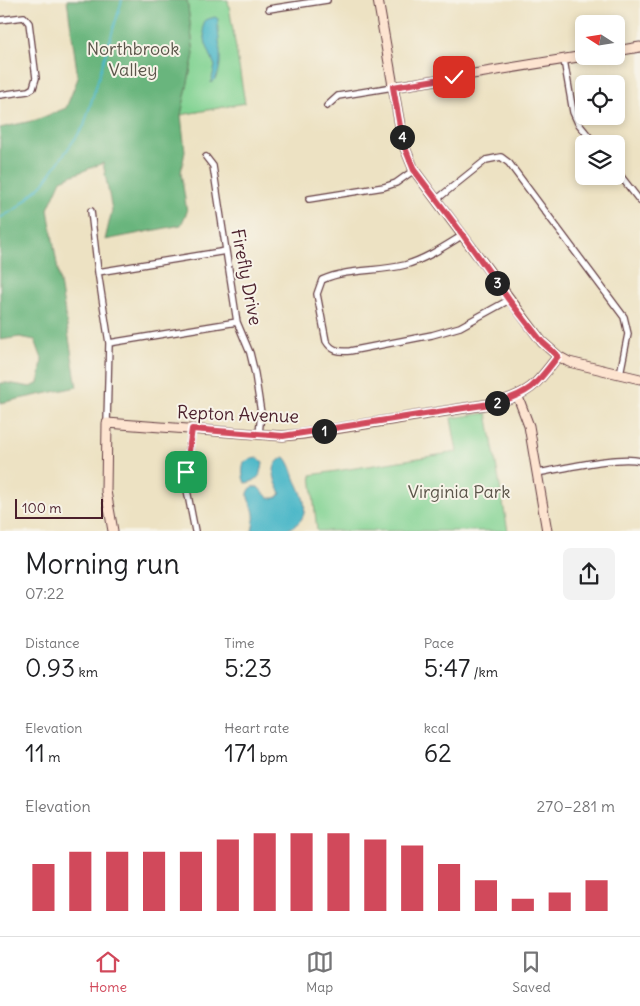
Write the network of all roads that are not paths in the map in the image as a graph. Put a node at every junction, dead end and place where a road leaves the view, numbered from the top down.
1 (327, 0) edge
2 (378, 0) edge
3 (269, 9) dead end
4 (0, 20) edge
5 (640, 47) edge
6 (625, 50) edge
7 (575, 58) edge
8 (564, 60) junction
9 (393, 87) junction
10 (0, 95) edge
11 (326, 106) dead end
12 (588, 135) edge
13 (206, 157) dead end
14 (414, 170) junction
15 (625, 182) edge
16 (309, 199) dead end
17 (436, 200) junction
18 (640, 202) edge
19 (91, 211) dead end
20 (463, 235) junction
21 (226, 251) junction
22 (98, 272) junction
23 (509, 300) junction
24 (237, 322) junction
25 (109, 342) junction
26 (558, 356) junction
27 (620, 374) junction
28 (640, 379) edge
29 (518, 396) junction
30 (107, 423) junction
31 (192, 429) junction
32 (258, 434) junction
33 (640, 460) edge
34 (537, 473) junction
35 (114, 531) edge
36 (195, 531) edge
37 (547, 531) edge

1 - 3 street
2 - 9 street
4 - 10 street
5 - 6 street
7 - 8 street
8 - 9 street
8 - 12 street
9 - 11 street
9 - 14 street
13 - 21 street, Firefly Drive
14 - 16 street
14 - 17 street
15 - 18 street
17 - 20 street
17 - 27 street
19 - 22 street
20 - 23 street
20 - 23 street
21 - 22 street
21 - 24 street, Firefly Drive
22 - 25 street
23 - 26 street
24 - 25 street
24 - 32 street, Firefly Drive
25 - 30 street
26 - 27 street
26 - 29 street, Repton Avenue
27 - 28 street
29 - 32 street, Repton Avenue
29 - 34 street
30 - 31 street, Repton Avenue
30 - 35 street
31 - 32 street, Repton Avenue
31 - 36 street
33 - 34 street
34 - 37 street

